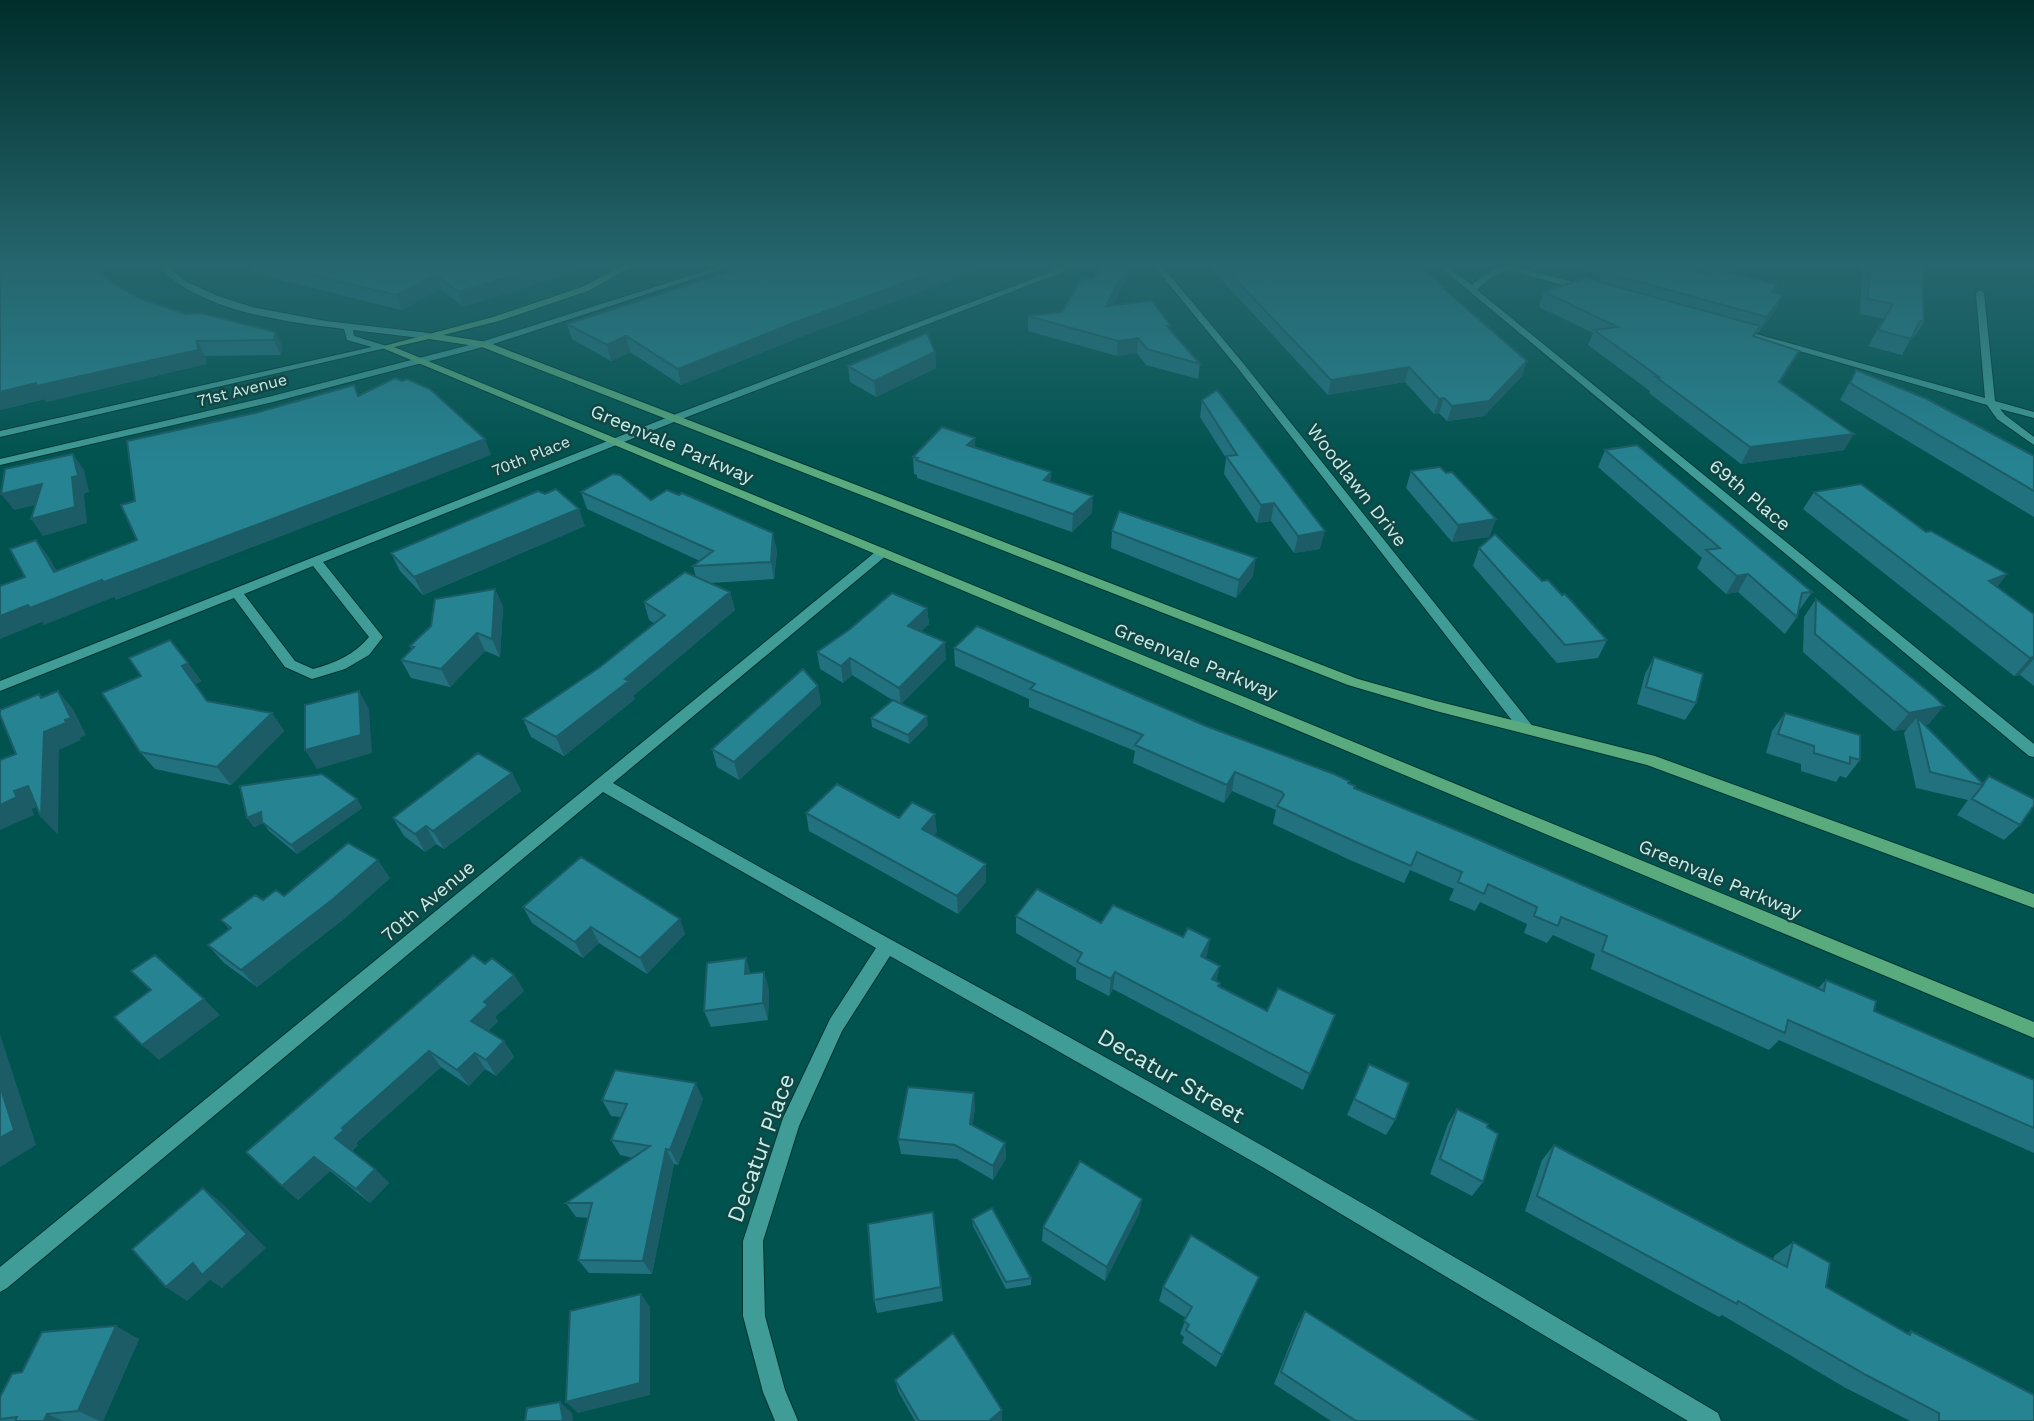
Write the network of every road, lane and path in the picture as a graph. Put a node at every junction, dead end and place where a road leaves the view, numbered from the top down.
1 (349, 332) edge
2 (404, 332) edge
3 (444, 332) edge
4 (521, 332) edge
5 (900, 332) edge
6 (1213, 332) edge
7 (1525, 332) edge
8 (1739, 332) edge
9 (1984, 332) edge
10 (429, 336) junction
11 (484, 344) junction
12 (385, 347) junction
13 (420, 361) junction
14 (1990, 402) junction
15 (2034, 415) edge
16 (676, 418) junction
17 (0, 434) edge
18 (615, 442) junction
19 (2034, 442) edge
20 (0, 462) edge
21 (883, 552) junction
22 (315, 561) junction
23 (236, 592) junction
24 (0, 686) edge
25 (1526, 728) junction
26 (2034, 752) edge
27 (602, 784) junction
28 (2034, 901) edge
29 (886, 948) junction
30 (2034, 1030) edge
31 (0, 1282) edge
32 (787, 1421) edge
33 (1710, 1421) edge

1 - 12 street, Greenvale Parkway
2 - 10 street, Greenvale Parkway
3 - 10 street, 71st Avenue
4 - 11 street, 71st Avenue
5 - 16 street, 70th Place
6 - 25 street, Woodlawn Drive
7 - 26 street, 69th Place
8 - 14 street
9 - 14 street
10 - 11 street, Greenvale Parkway
10 - 12 street, 71st Avenue
11 - 13 street, 71st Avenue
11 - 16 street, Greenvale Parkway
12 - 13 street, Greenvale Parkway
12 - 17 street, 71st Avenue
13 - 18 street, Greenvale Parkway
13 - 20 street, 71st Avenue
14 - 15 street
14 - 19 street
16 - 18 street, 70th Place
16 - 25 street, Greenvale Parkway
18 - 21 street, Greenvale Parkway
18 - 22 street, 70th Place
21 - 27 street, 70th Avenue
21 - 30 street, Greenvale Parkway
22 - 23 street, 70th Place
22 - 23 street
23 - 24 street, 70th Place
25 - 28 street, Greenvale Parkway
27 - 29 street, Decatur Street
27 - 31 street, 70th Avenue
29 - 32 street, Decatur Place
29 - 33 street, Decatur Street

